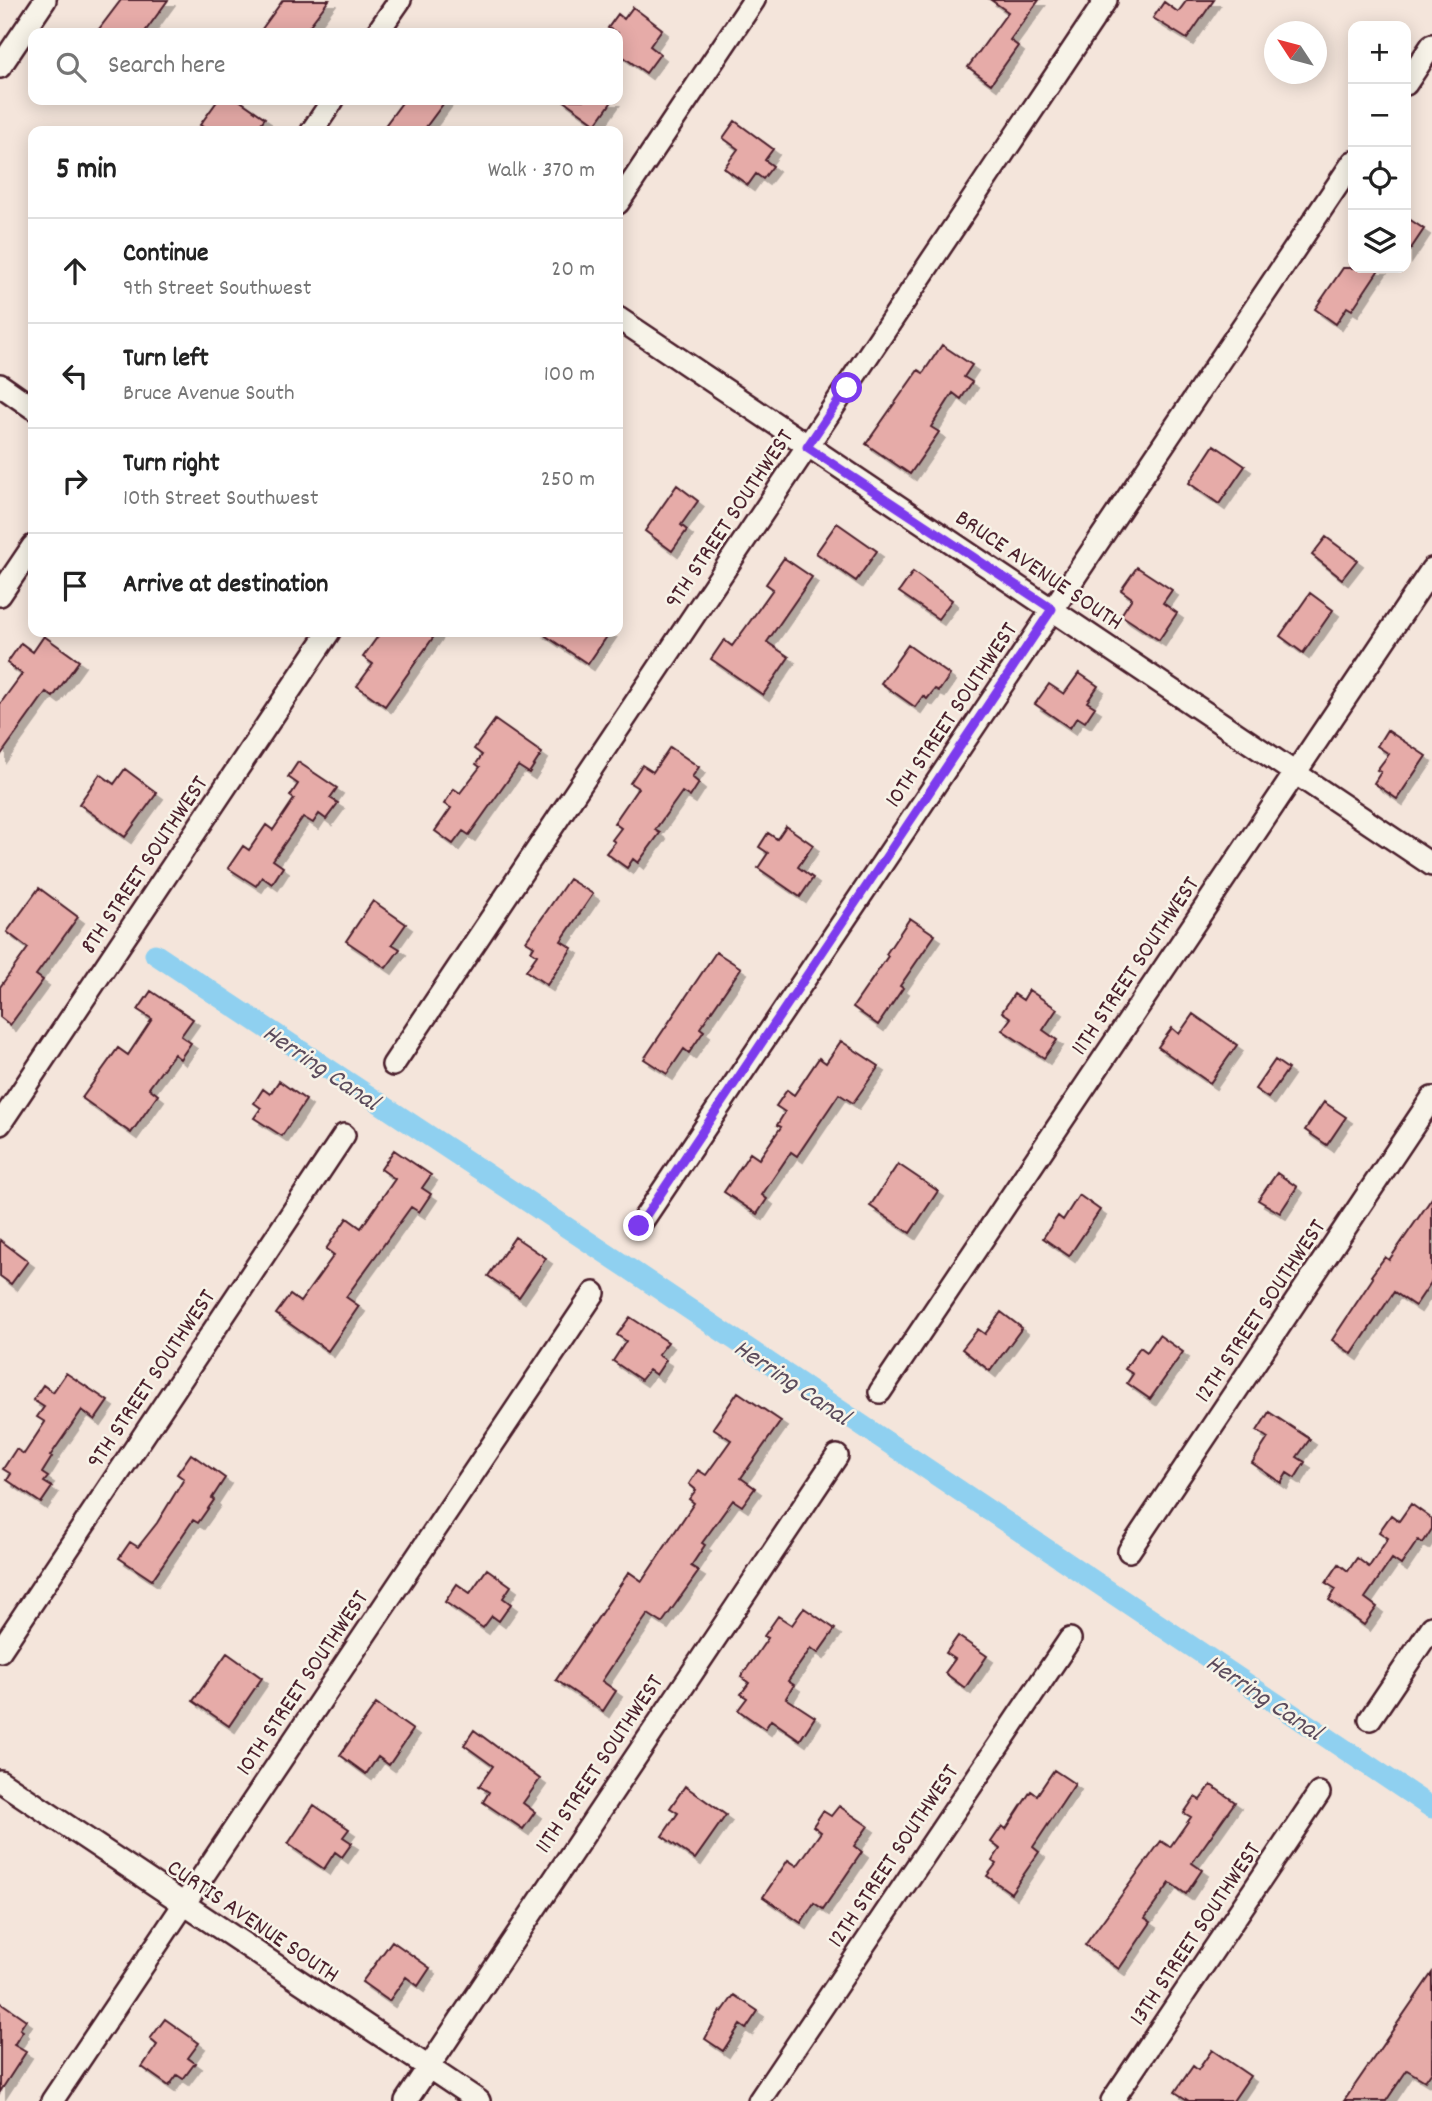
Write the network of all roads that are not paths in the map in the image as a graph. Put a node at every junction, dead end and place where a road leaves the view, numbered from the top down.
1 (45, 0) edge
2 (400, 0) edge
3 (754, 0) edge
4 (1106, 0) edge
5 (380, 28) edge
6 (1432, 45) edge
7 (0, 67) edge
8 (1411, 76) edge
9 (330, 105) edge
10 (315, 126) edge
11 (1348, 169) edge
12 (623, 195) edge
13 (623, 321) edge
14 (0, 385) edge
15 (28, 405) edge
16 (807, 447) junction
17 (28, 554) edge
18 (1432, 569) edge
19 (0, 596) edge
20 (1052, 609) junction
21 (326, 637) edge
22 (1295, 773) junction
23 (1432, 865) edge
24 (393, 1065) dead end
25 (1432, 1098) edge
26 (0, 1124) edge
27 (344, 1135) dead end
28 (639, 1226) dead end
29 (594, 1293) dead end
30 (880, 1392) dead end
31 (837, 1457) dead end
32 (1129, 1551) dead end
33 (1432, 1627) edge
34 (1070, 1639) dead end
35 (0, 1651) edge
36 (1370, 1719) dead end
37 (0, 1781) edge
38 (1319, 1793) dead end
39 (184, 1904) junction
40 (428, 2067) junction
41 (52, 2101) edge
42 (406, 2101) edge
43 (479, 2101) edge
44 (759, 2101) edge
45 (1112, 2101) edge

1 - 7 street
2 - 5 street
3 - 12 street
4 - 16 street, 9TH STREET SOUTHWEST
6 - 8 street
9 - 10 street
11 - 20 street, 10TH STREET SOUTHWEST
13 - 16 street, BRUCE AVENUE SOUTH
14 - 15 street
16 - 20 street, BRUCE AVENUE SOUTH
16 - 24 street, 9TH STREET SOUTHWEST
17 - 19 street
18 - 22 street, 11TH STREET SOUTHWEST
20 - 22 street, BRUCE AVENUE SOUTH
20 - 28 street, 10TH STREET SOUTHWEST
21 - 26 street, 8TH STREET SOUTHWEST
22 - 23 street, BRUCE AVENUE SOUTH
22 - 30 street, 11TH STREET SOUTHWEST
25 - 32 street, 12TH STREET SOUTHWEST
27 - 35 street, 9TH STREET SOUTHWEST
29 - 39 street, 10TH STREET SOUTHWEST
31 - 40 street, 11TH STREET SOUTHWEST
33 - 36 street
34 - 44 street, 12TH STREET SOUTHWEST
37 - 39 street, CURTIS AVENUE SOUTH
38 - 45 street, 13TH STREET SOUTHWEST
39 - 40 street, CURTIS AVENUE SOUTH
39 - 41 street, 10TH STREET SOUTHWEST
40 - 42 street, 11TH STREET SOUTHWEST
40 - 43 street, CURTIS AVENUE SOUTH

